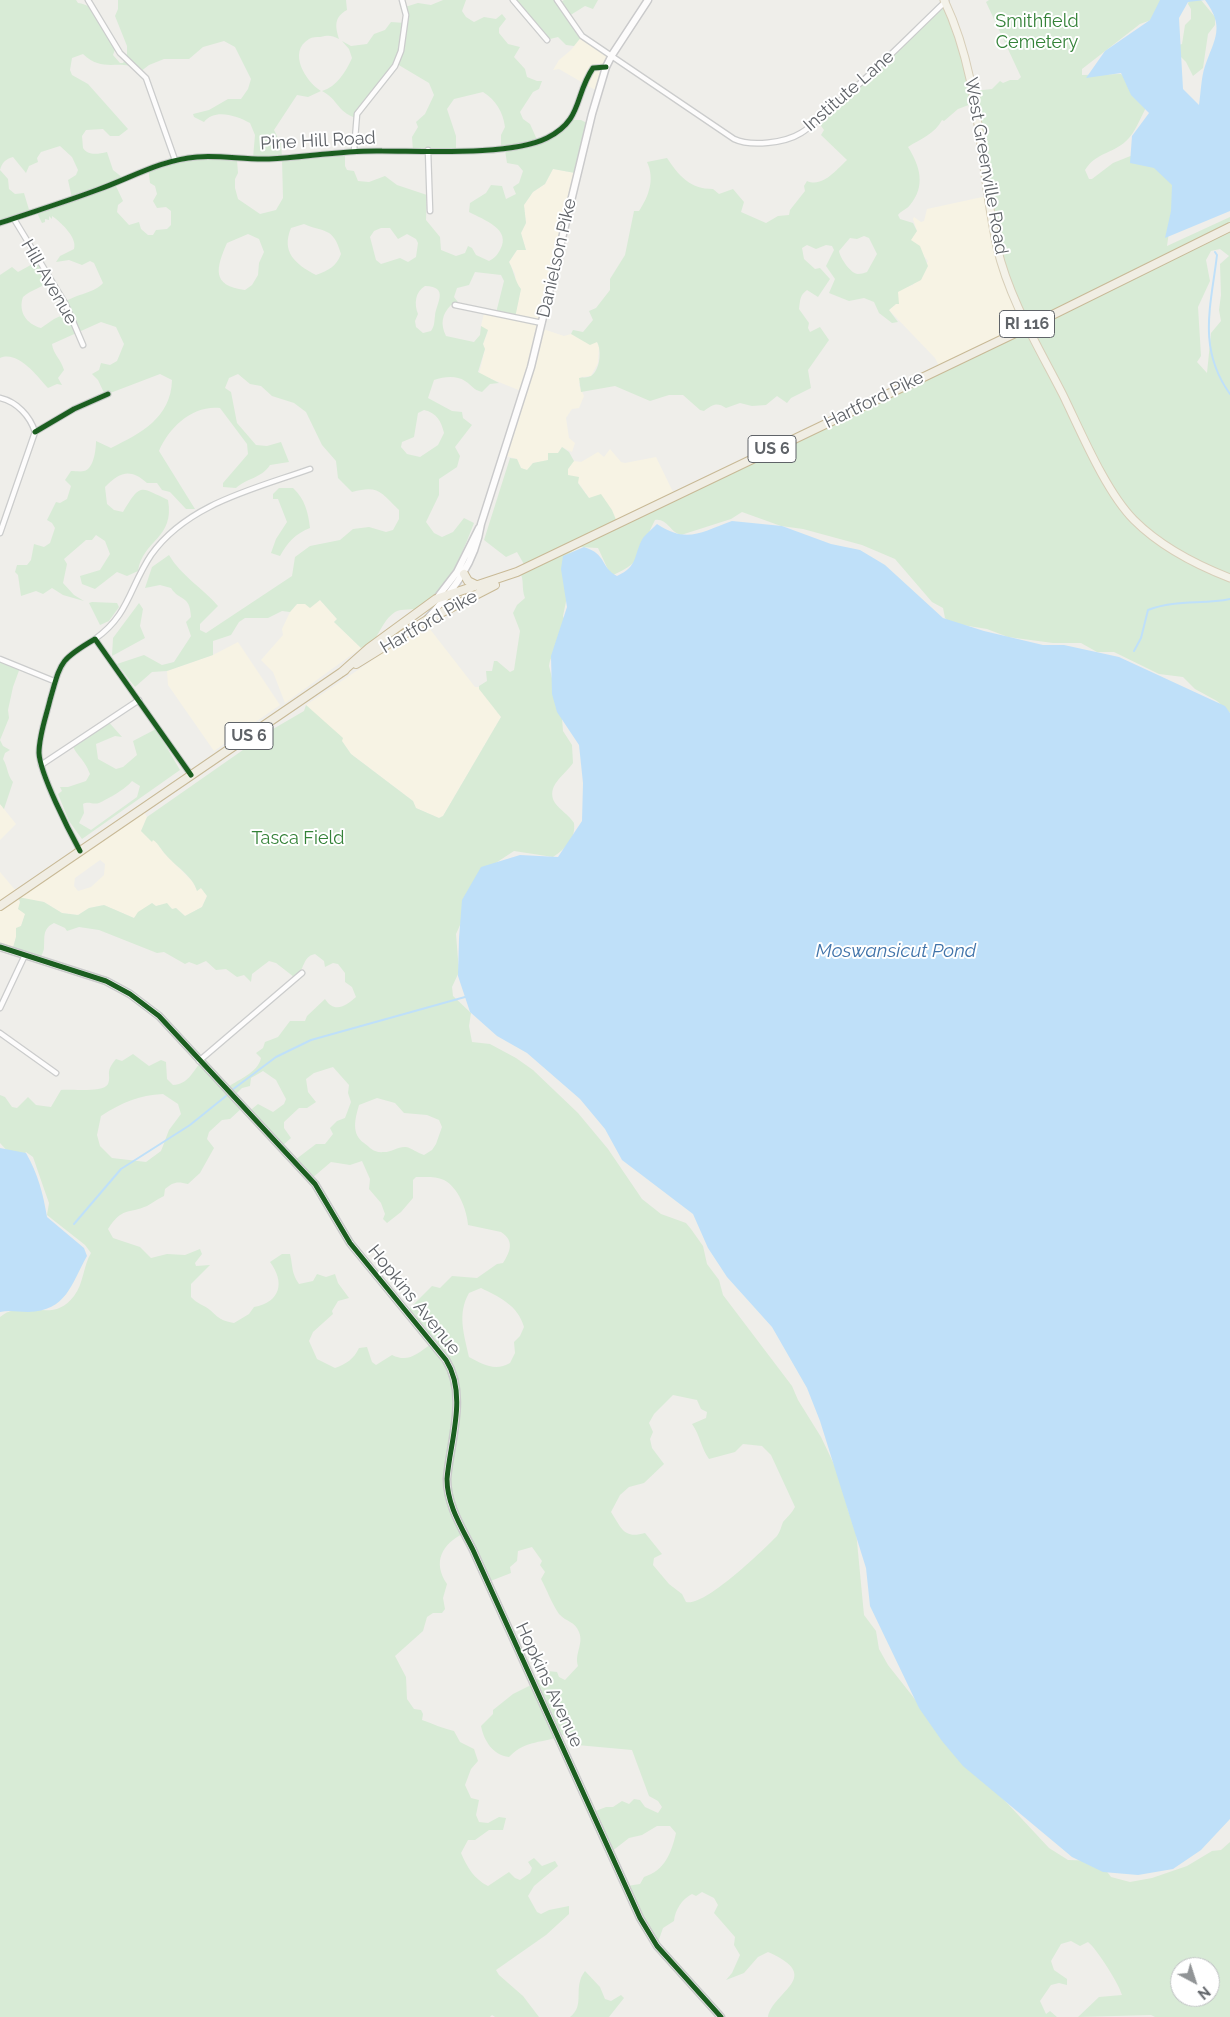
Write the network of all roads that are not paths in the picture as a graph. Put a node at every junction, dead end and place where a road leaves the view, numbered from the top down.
1 (88, 0) edge
2 (402, 0) edge
3 (513, 0) edge
4 (557, 0) edge
5 (648, 0) edge
6 (946, 0) edge
7 (546, 40) dead end
8 (612, 55) junction
9 (606, 67) junction
10 (428, 150) junction
11 (354, 151) junction
12 (175, 160) junction
13 (430, 211) dead end
14 (14, 219) junction
15 (0, 223) edge
16 (1230, 228) edge
17 (455, 305) dead end
18 (542, 323) junction
19 (1028, 327) junction
20 (84, 345) dead end
21 (108, 394) dead end
22 (0, 398) edge
23 (35, 432) junction
24 (310, 469) dead end
25 (481, 524) junction
26 (0, 533) edge
27 (516, 572) junction
28 (464, 574) junction
29 (1230, 578) edge
30 (478, 586) junction
31 (449, 596) junction
32 (436, 599) junction
33 (427, 620) junction
34 (95, 639) junction
35 (0, 659) edge
36 (342, 672) junction
37 (54, 681) junction
38 (139, 700) junction
39 (41, 765) junction
40 (191, 776) junction
41 (80, 851) junction
42 (0, 906) edge
43 (0, 947) edge
44 (25, 955) junction
45 (302, 974) dead end
46 (0, 1008) edge
47 (0, 1034) edge
48 (199, 1061) junction
49 (56, 1074) dead end
50 (721, 2017) edge

1 - 12 street
2 - 11 street
3 - 7 street
4 - 8 street, Institute Lane
5 - 8 street, Danielson Pike
6 - 8 street, Institute Lane
6 - 19 main road, West Greenville Road / RI 116
8 - 9 street, Danielson Pike
9 - 10 street, Pine Hill Road
9 - 18 street, Danielson Pike
10 - 11 street, Pine Hill Road
10 - 13 street
11 - 12 street, Pine Hill Road
12 - 14 street, Pine Hill Road
14 - 15 street, Pine Hill Road
14 - 20 street, Hill Avenue
16 - 19 highway, Hartford Pike / US 6
17 - 18 street
18 - 25 street, Danielson Pike
19 - 27 highway, Hartford Pike / US 6
19 - 29 main road, West Greenville Road / RI 116
21 - 23 street
22 - 23 street
23 - 26 street
24 - 34 street
25 - 28 street, Danielson Pike
25 - 32 street, Danielson Pike
27 - 30 highway, Hartford Pike / US 6
27 - 33 highway, Hartford Pike / US 6
28 - 30 highway
28 - 31 street, Danielson Pike
30 - 31 highway, Hartford Pike / US 6
31 - 32 highway, Hartford Pike / US 6
31 - 33 street, Danielson Pike
32 - 36 highway, Hartford Pike / US 6
33 - 36 highway, Hartford Pike / US 6
34 - 37 street
34 - 38 street
35 - 37 street
36 - 40 highway, Hartford Pike / US 6
37 - 39 street
38 - 39 street
38 - 40 street
39 - 41 street
40 - 41 highway, US 6
41 - 42 highway, US 6
43 - 44 street, Hopkins Avenue
44 - 46 street
44 - 48 street, Hopkins Avenue
45 - 48 street
47 - 49 street
48 - 50 street, Hopkins Avenue

